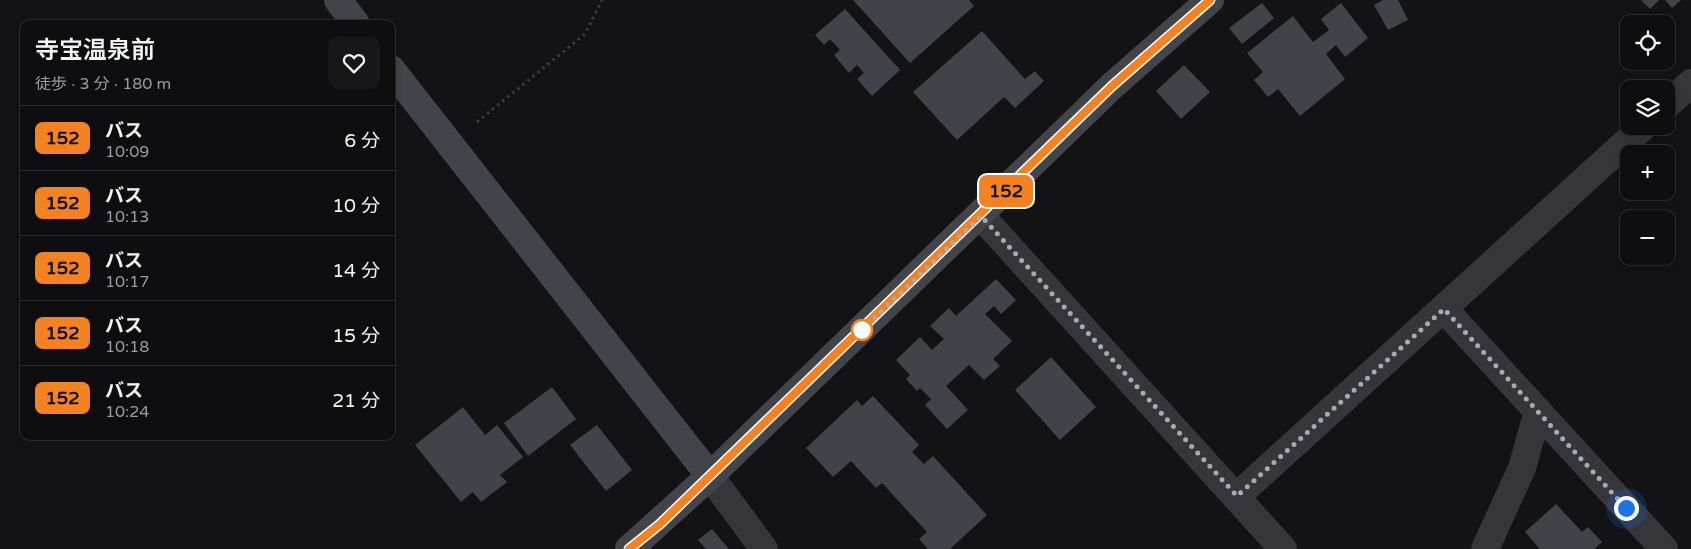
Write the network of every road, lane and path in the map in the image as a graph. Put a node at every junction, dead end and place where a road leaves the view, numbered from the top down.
1 (338, 0) edge
2 (602, 0) edge
3 (1210, 0) edge
4 (353, 20) edge
5 (395, 74) edge
6 (1691, 83) edge
7 (1675, 98) edge
8 (1634, 135) edge
9 (450, 144) junction
10 (981, 216) junction
11 (1444, 309) junction
12 (1538, 412) junction
13 (710, 476) junction
14 (1237, 496) junction
15 (629, 549) edge
16 (764, 549) edge
17 (1283, 549) edge
18 (1485, 549) edge
19 (1664, 549) edge

1 - 4 main road
2 - 9 path
3 - 10 main road
5 - 9 main road
6 - 7 street
8 - 11 street
9 - 13 main road
10 - 13 main road
10 - 14 street
11 - 12 street
11 - 14 street
12 - 18 street
12 - 19 street
13 - 15 main road
13 - 16 street
14 - 17 street

